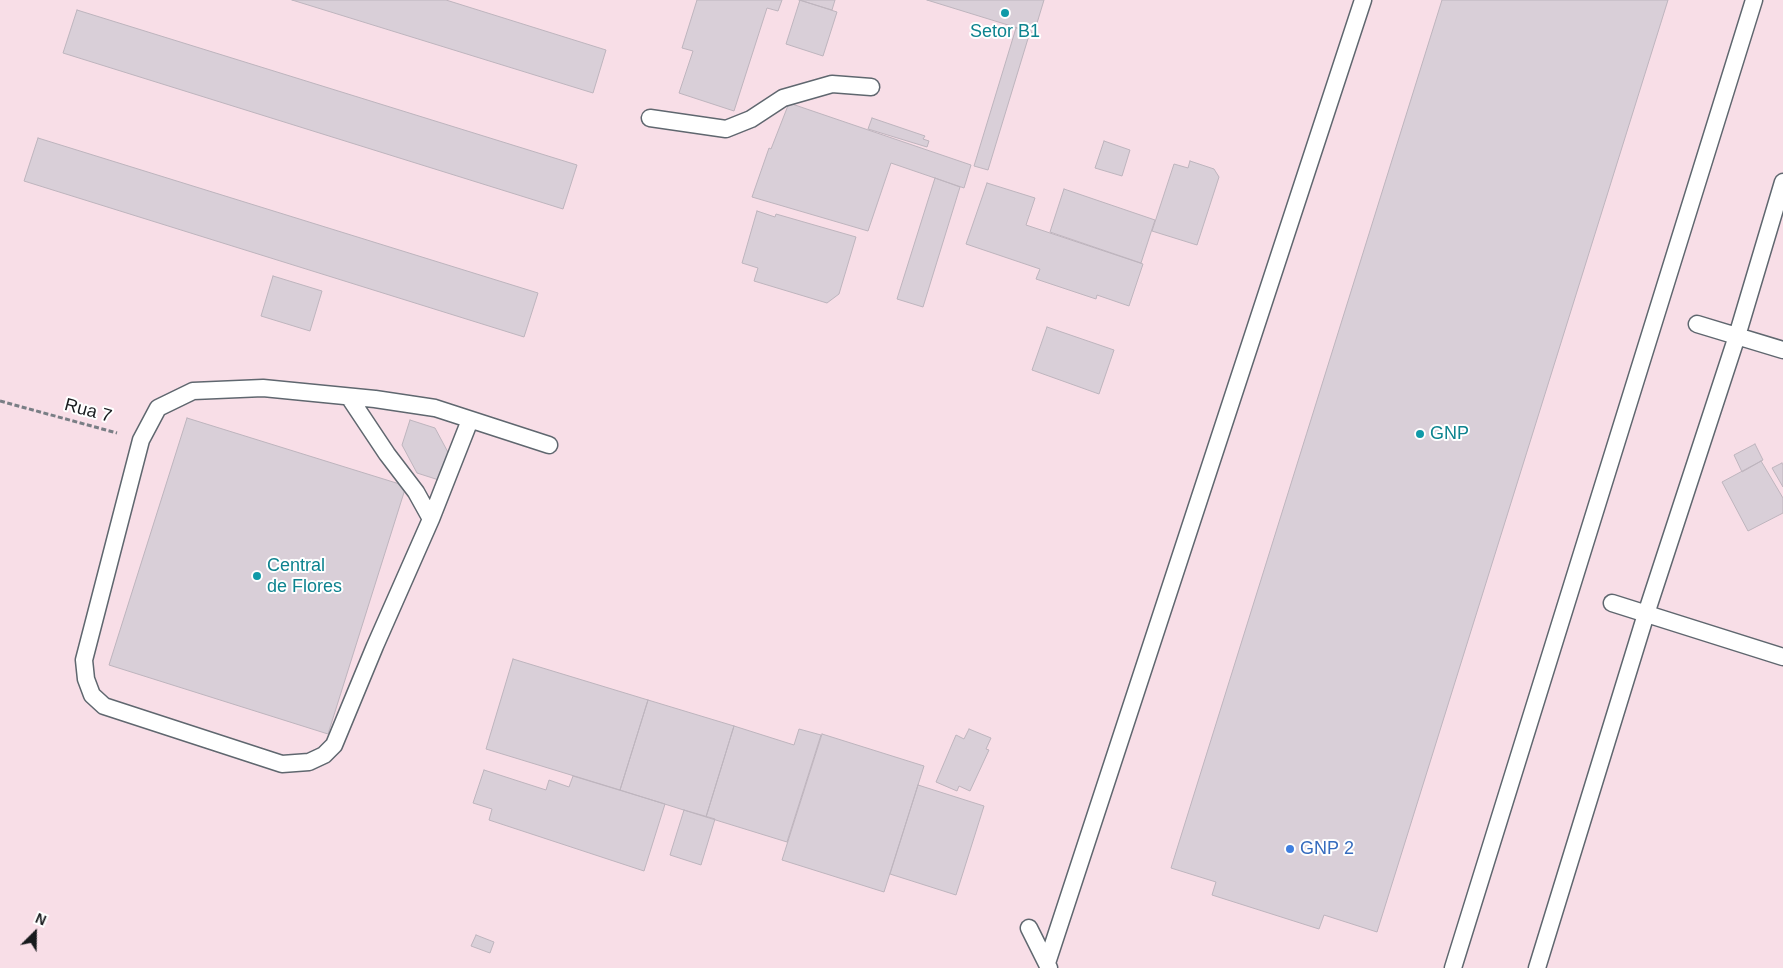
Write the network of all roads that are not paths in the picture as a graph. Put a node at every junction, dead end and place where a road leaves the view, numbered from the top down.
1 (1363, 0) edge
2 (1754, 0) edge
3 (871, 87) dead end
4 (650, 118) dead end
5 (1783, 182) edge
6 (1777, 226) edge
7 (1697, 324) dead end
8 (1737, 336) junction
9 (1783, 350) edge
10 (349, 397) junction
11 (470, 420) junction
12 (549, 445) dead end
13 (431, 519) junction
14 (1612, 603) dead end
15 (1646, 614) junction
16 (1783, 657) edge
17 (1029, 928) dead end
18 (1048, 966) edge
19 (1453, 968) edge
20 (1536, 968) edge

1 - 18 lane
2 - 19 lane
3 - 4 lane
5 - 6 lane
6 - 8 lane
7 - 8 lane
8 - 9 lane
8 - 15 lane
10 - 11 lane
10 - 13 lane
10 - 13 lane
11 - 12 lane
11 - 13 lane
14 - 15 lane
15 - 16 lane
15 - 20 lane
17 - 18 lane

